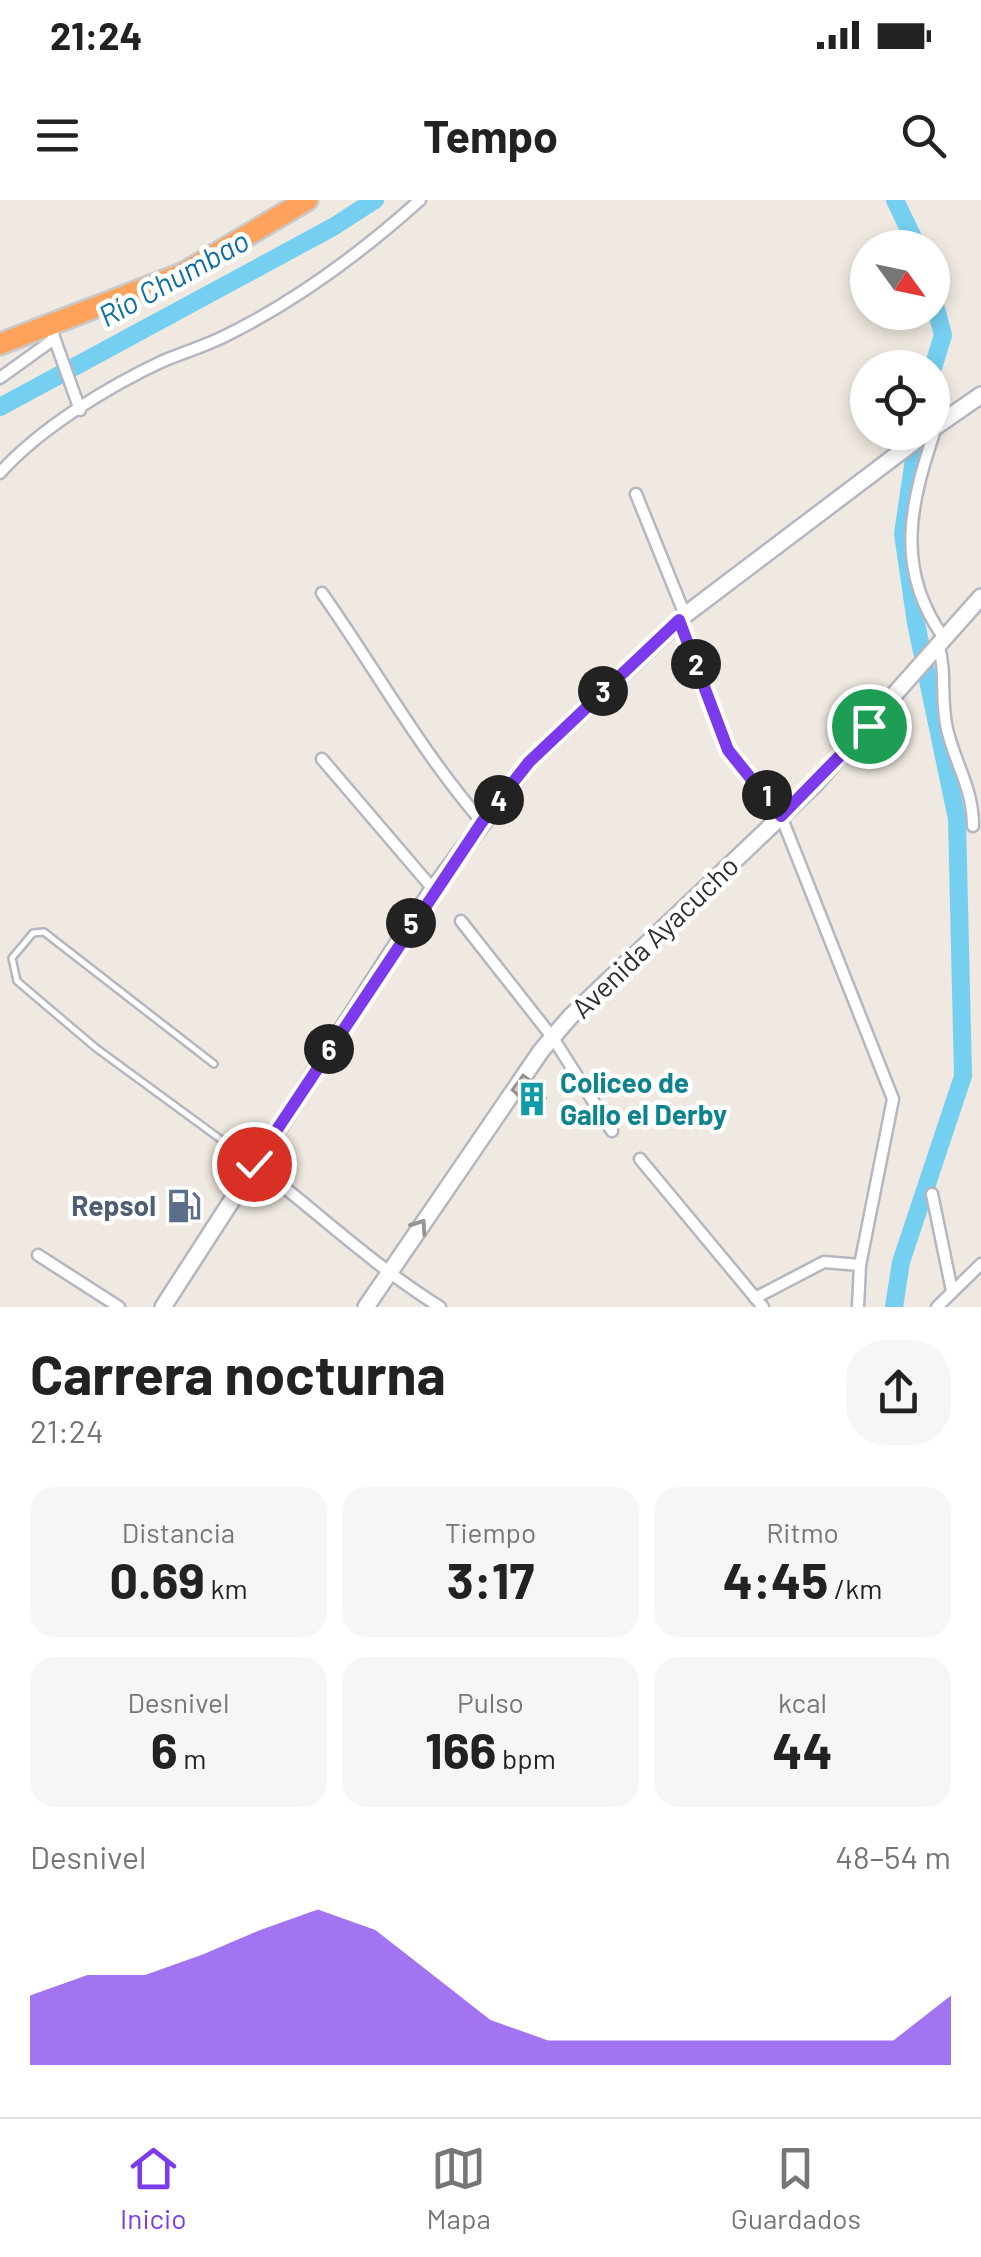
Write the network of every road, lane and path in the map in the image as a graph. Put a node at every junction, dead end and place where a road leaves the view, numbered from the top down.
1 (307, 200) edge
2 (420, 200) edge
3 (52, 332) junction
4 (0, 344) edge
5 (0, 377) edge
6 (981, 395) edge
7 (78, 406) junction
8 (950, 417) edge
9 (903, 450) edge
10 (926, 450) edge
11 (0, 473) edge
12 (636, 494) dead end
13 (322, 593) dead end
14 (981, 597) edge
15 (682, 618) junction
16 (940, 641) junction
17 (322, 759) dead end
18 (781, 816) junction
19 (482, 822) junction
20 (973, 826) dead end
21 (434, 889) junction
22 (461, 922) dead end
23 (553, 1038) junction
24 (214, 1064) dead end
25 (612, 1131) dead end
26 (640, 1158) dead end
27 (254, 1164) junction
28 (932, 1194) dead end
29 (38, 1256) dead end
30 (860, 1264) junction
31 (981, 1264) edge
32 (388, 1274) junction
33 (952, 1291) junction
34 (759, 1302) edge
35 (118, 1307) edge
36 (163, 1307) edge
37 (366, 1307) edge
38 (440, 1307) edge
39 (858, 1307) edge
40 (937, 1307) edge

1 - 3 highway
2 - 7 street
3 - 4 highway
3 - 5 street
3 - 7 street
6 - 8 main road
7 - 11 street
9 - 15 main road
10 - 16 street
12 - 15 street
13 - 19 street
14 - 16 main road, Avenida Ayacucho
15 - 18 street
15 - 19 main road
16 - 18 main road, Avenida Ayacucho
16 - 20 street
17 - 21 street
18 - 23 main road, Avenida Ayacucho
18 - 30 street
19 - 21 main road
21 - 27 main road
22 - 23 street
23 - 25 street
32 -> 23 main road, Avenida Ayacucho
24 - 27 lane
26 - 34 street
27 - 32 street
27 - 36 main road
28 - 33 street
29 - 35 street
30 - 34 street
30 - 39 street
31 - 33 street
32 - 37 main road, Avenida Ayacucho
32 - 38 street
33 - 40 street

